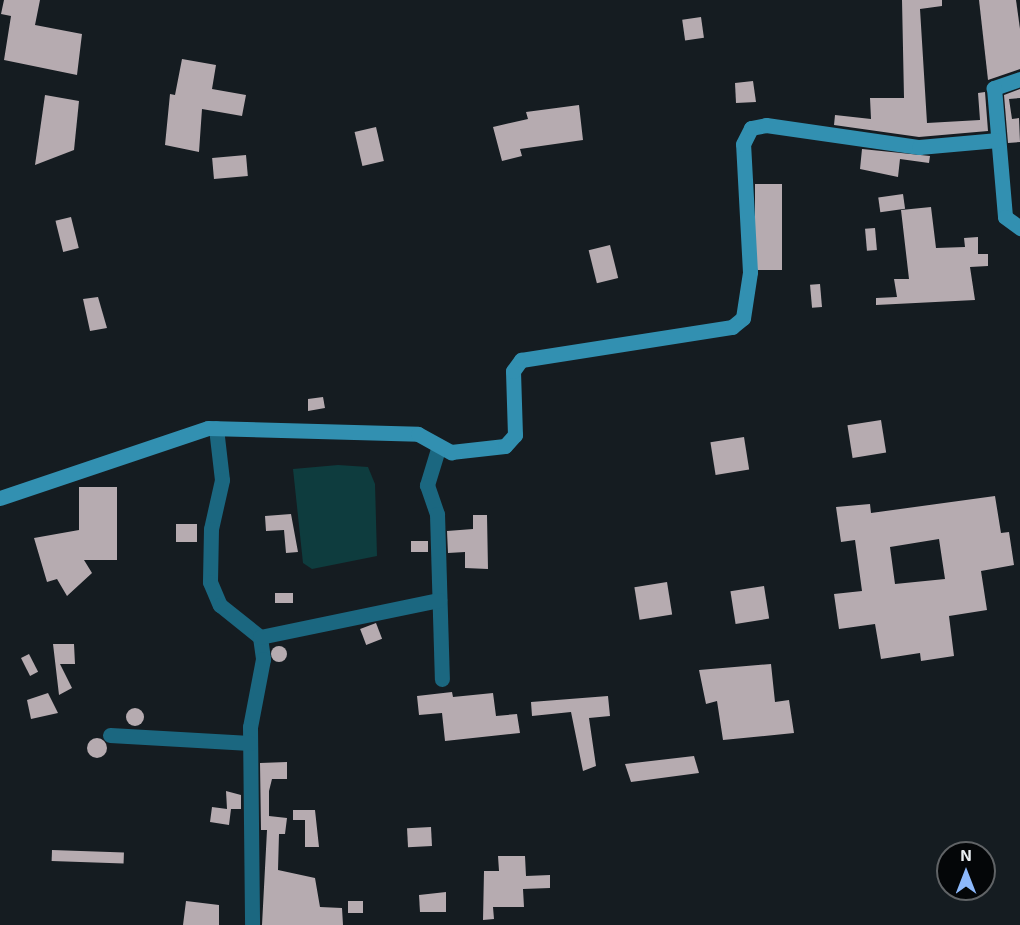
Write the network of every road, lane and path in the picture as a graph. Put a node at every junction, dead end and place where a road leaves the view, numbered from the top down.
1 (1020, 79) edge
2 (998, 140) junction
3 (1020, 228) edge
4 (216, 428) junction
5 (438, 449) junction
6 (0, 498) edge
7 (439, 600) junction
8 (260, 637) junction
9 (442, 680) dead end
10 (110, 735) dead end
11 (250, 743) junction
12 (252, 925) edge

1 - 2 street
2 - 3 street
2 - 5 street
4 - 5 street
4 - 6 street
4 - 8 street
5 - 7 street
7 - 8 street
7 - 9 street
8 - 11 street
10 - 11 street
11 - 12 street

